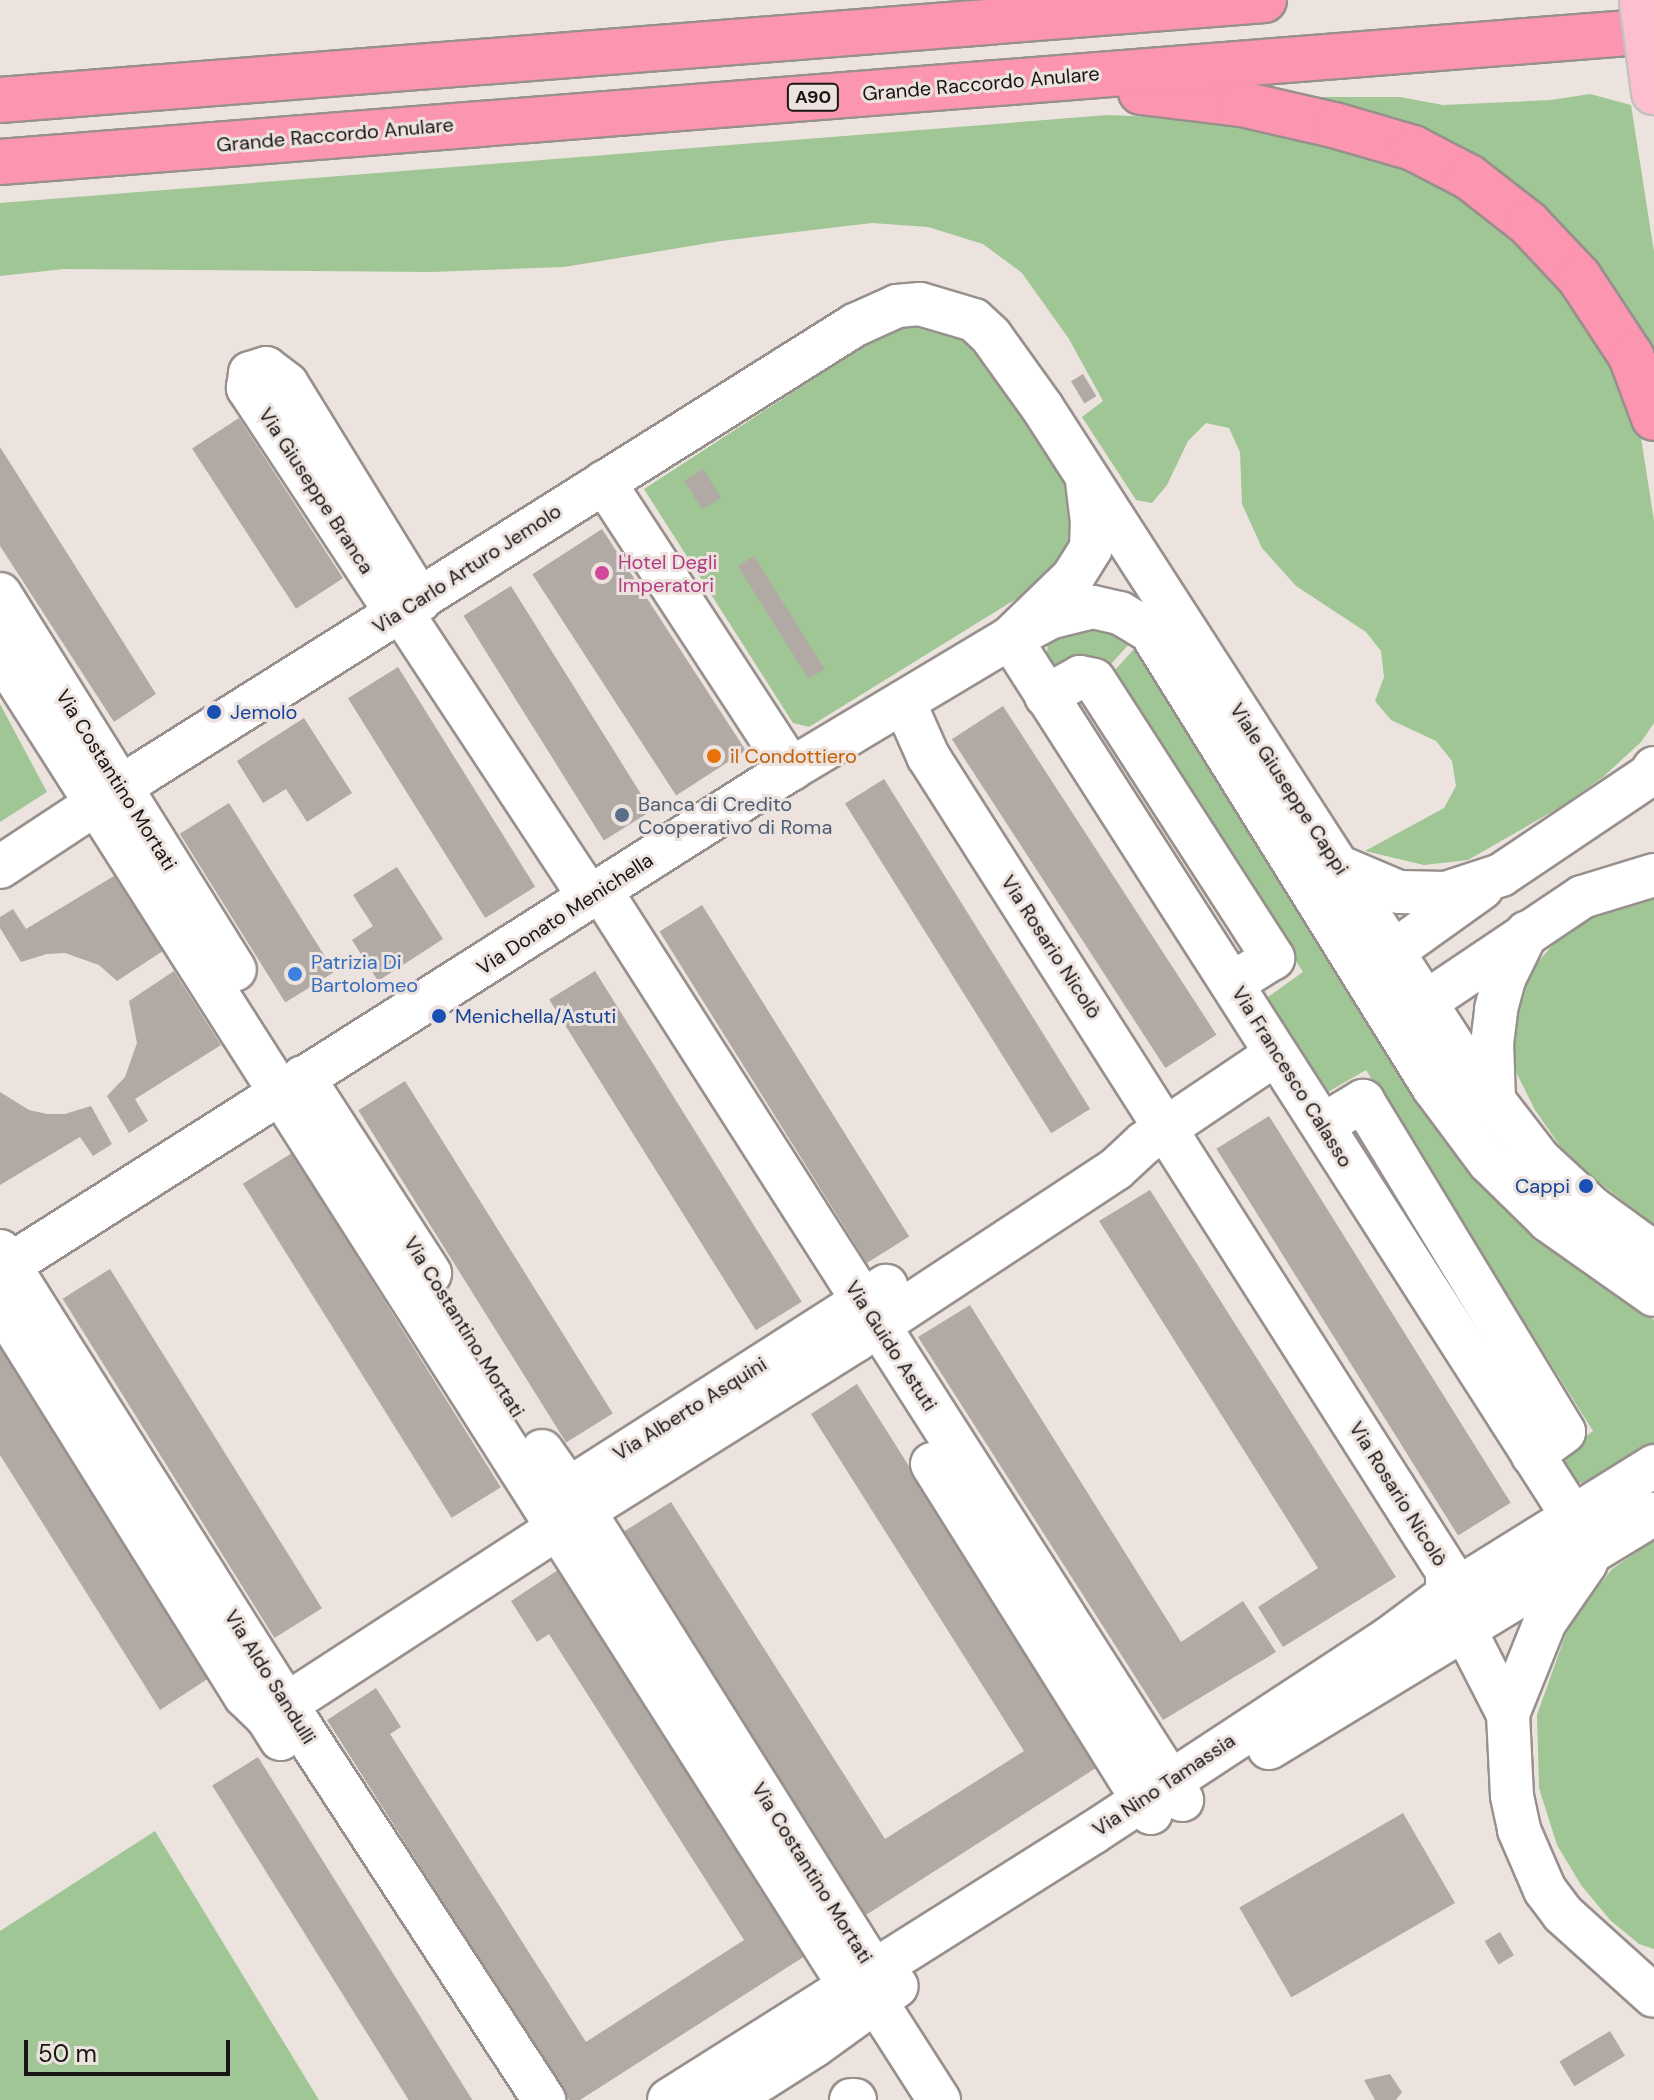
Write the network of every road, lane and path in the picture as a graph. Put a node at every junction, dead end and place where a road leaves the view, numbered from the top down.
1 (1116, 0) edge
2 (1264, 0) edge
3 (1634, 16) edge
4 (1053, 18) junction
5 (990, 83) junction
6 (1654, 92) edge
7 (0, 100) edge
8 (0, 162) edge
9 (945, 310) joint
10 (1654, 418) edge
11 (1086, 477) junction
12 (604, 482) junction
13 (0, 594) edge
14 (410, 614) junction
15 (1010, 638) junction
16 (0, 653) edge
17 (904, 702) junction
18 (851, 735) junction
19 (1654, 768) edge
20 (791, 769) junction
21 (108, 798) junction
22 (0, 867) edge
23 (1340, 867) junction
24 (1501, 875) junction
25 (1654, 875) edge
26 (589, 899) junction
27 (1527, 932) junction
28 (1379, 963) junction
29 (1410, 1012) junction
30 (1276, 1054) junction
31 (293, 1087) junction
32 (1494, 1100) junction
33 (1156, 1135) junction
34 (1654, 1253) edge
35 (2, 1273) edge
36 (1654, 1295) edge
37 (859, 1320) junction
38 (1654, 1466) edge
39 (562, 1508) junction
40 (1654, 1514) edge
41 (1586, 1532) junction
42 (1457, 1611) junction
43 (267, 1699) junction
44 (1508, 1714) junction
45 (1161, 1798) junction
46 (866, 1985) junction
47 (1654, 1996) edge
48 (512, 2100) edge
49 (544, 2100) edge
50 (669, 2100) edge
51 (729, 2100) edge
52 (939, 2100) edge

1 - 4 highway
2 - 4 highway
3 - 5 highway, Grande Raccordo Anulare / A90
3 - 6 main road, bridge
4 - 7 highway
5 - 8 highway, Grande Raccordo Anulare / A90
5 - 10 highway
9 - 11 street, Viale Giuseppe Cappi
9 - 12 street, Via Carlo Arturo Jemolo
11 - 15 street, Via Donato Menichella
11 - 23 street, Viale Giuseppe Cappi
12 - 14 street, Via Carlo Arturo Jemolo
12 - 20 street
13 - 21 street, Via Costantino Mortati
14 - 14 street, Via Giuseppe Branca
14 - 21 street, Via Carlo Arturo Jemolo
14 - 26 street, Via Guido Astuti
15 - 17 street, Via Donato Menichella
15 - 28 street, Viale Giuseppe Cappi
15 - 30 street, Via Francesco Calasso
16 - 21 street, Via Costantino Mortati
17 - 18 street, Via Donato Menichella
17 - 33 street, Via Rosario Nicolò
18 - 20 street, Via Donato Menichella
18 - 33 street, Via Rosario Nicolò
19 - 24 street
20 - 26 street, Via Donato Menichella
21 - 22 street, Via Carlo Arturo Jemolo
21 - 31 street, Via Costantino Mortati
23 - 24 street
23 - 28 street, Viale Giuseppe Cappi
24 - 28 street
25 - 27 street
26 - 31 street, Via Donato Menichella
26 - 37 street, Via Guido Astuti
27 - 29 street
27 - 32 street
28 - 29 street, Viale Giuseppe Cappi
29 - 32 street, Viale Giuseppe Cappi
29 - 36 street, Viale Giuseppe Cappi
30 - 33 street, Via Alberto Asquini
30 - 41 street, Via Francesco Calasso
31 - 35 street, Via Donato Menichella
31 - 39 street, Via Costantino Mortati
32 - 34 street, Viale Giuseppe Cappi
33 - 37 street, Via Alberto Asquini
33 - 42 street, Via Rosario Nicolò
35 - 43 street, Via Aldo Sandulli
37 - 39 street, Via Alberto Asquini
37 - 45 street, Via Guido Astuti
38 - 41 street, Via Nino Tamassia
39 - 43 street, Via Alberto Asquini
39 - 46 street, Via Costantino Mortati
40 - 41 street, Via Nino Tamassia
41 - 42 street, Via Nino Tamassia
41 - 44 street
42 - 44 street
42 - 45 street, Via Nino Tamassia
43 - 48 street, Via Aldo Sandulli
43 - 49 street, Via Aldo Sandulli
44 - 47 street
45 - 46 street, Via Nino Tamassia
46 - 50 street, Via Nino Tamassia
46 - 51 street, Via Nino Tamassia
46 - 52 street, Via Costantino Mortati

